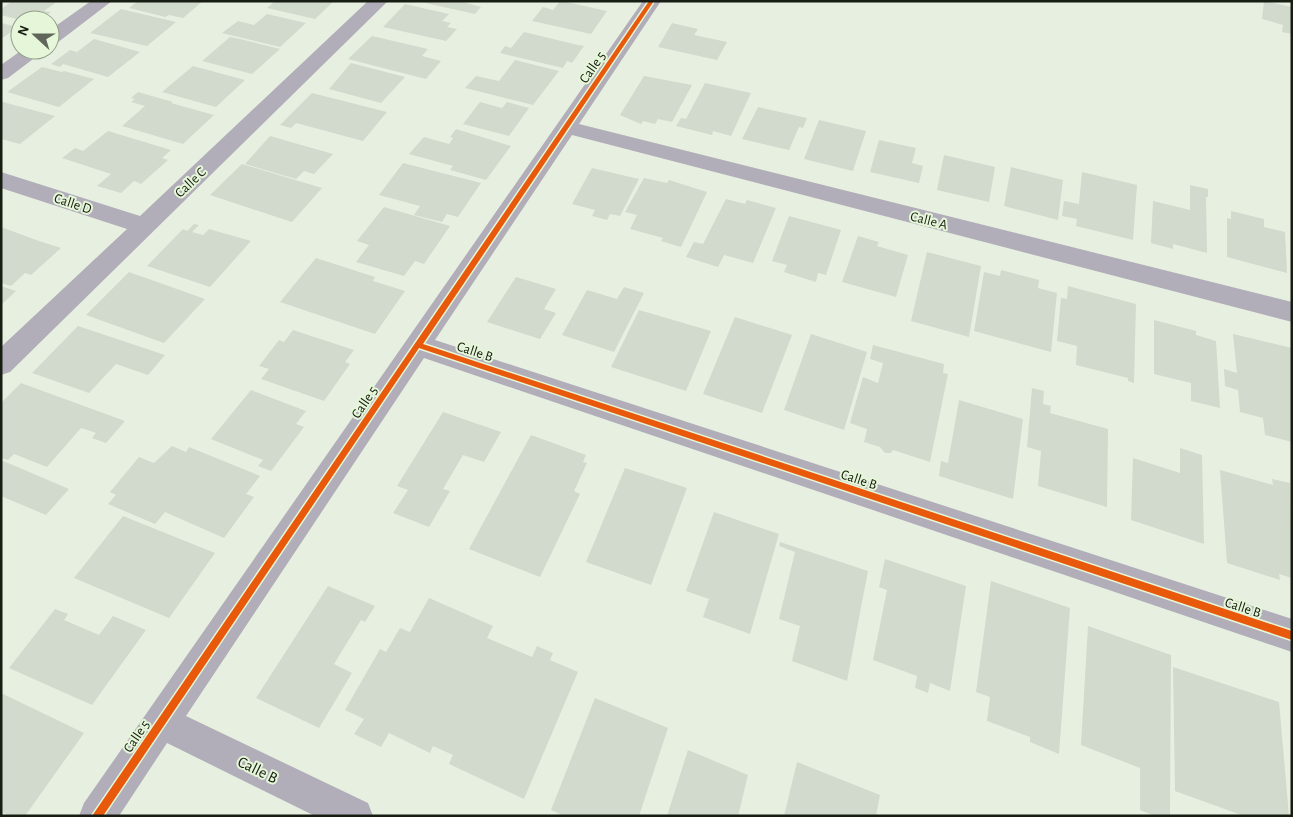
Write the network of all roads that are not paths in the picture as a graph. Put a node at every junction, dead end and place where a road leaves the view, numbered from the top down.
1 (103, 1) edge
2 (379, 1) edge
3 (652, 1) edge
4 (60, 32) edge
5 (21, 60) edge
6 (1, 74) edge
7 (566, 127) junction
8 (1, 180) edge
9 (144, 226) junction
10 (1292, 312) edge
11 (418, 345) junction
12 (1, 364) edge
13 (1292, 636) edge
14 (161, 722) junction
15 (97, 816) edge
16 (355, 816) edge

1 - 4 street
2 - 9 street, Calle C
3 - 7 street, Calle 5
5 - 6 street
7 - 10 street, Calle A
7 - 11 street, Calle 5
8 - 9 street, Calle D
9 - 12 street, Calle C
11 - 13 street, Calle B
11 - 14 street, Calle 5
14 - 15 street, Calle 5
14 - 16 street, Calle B

